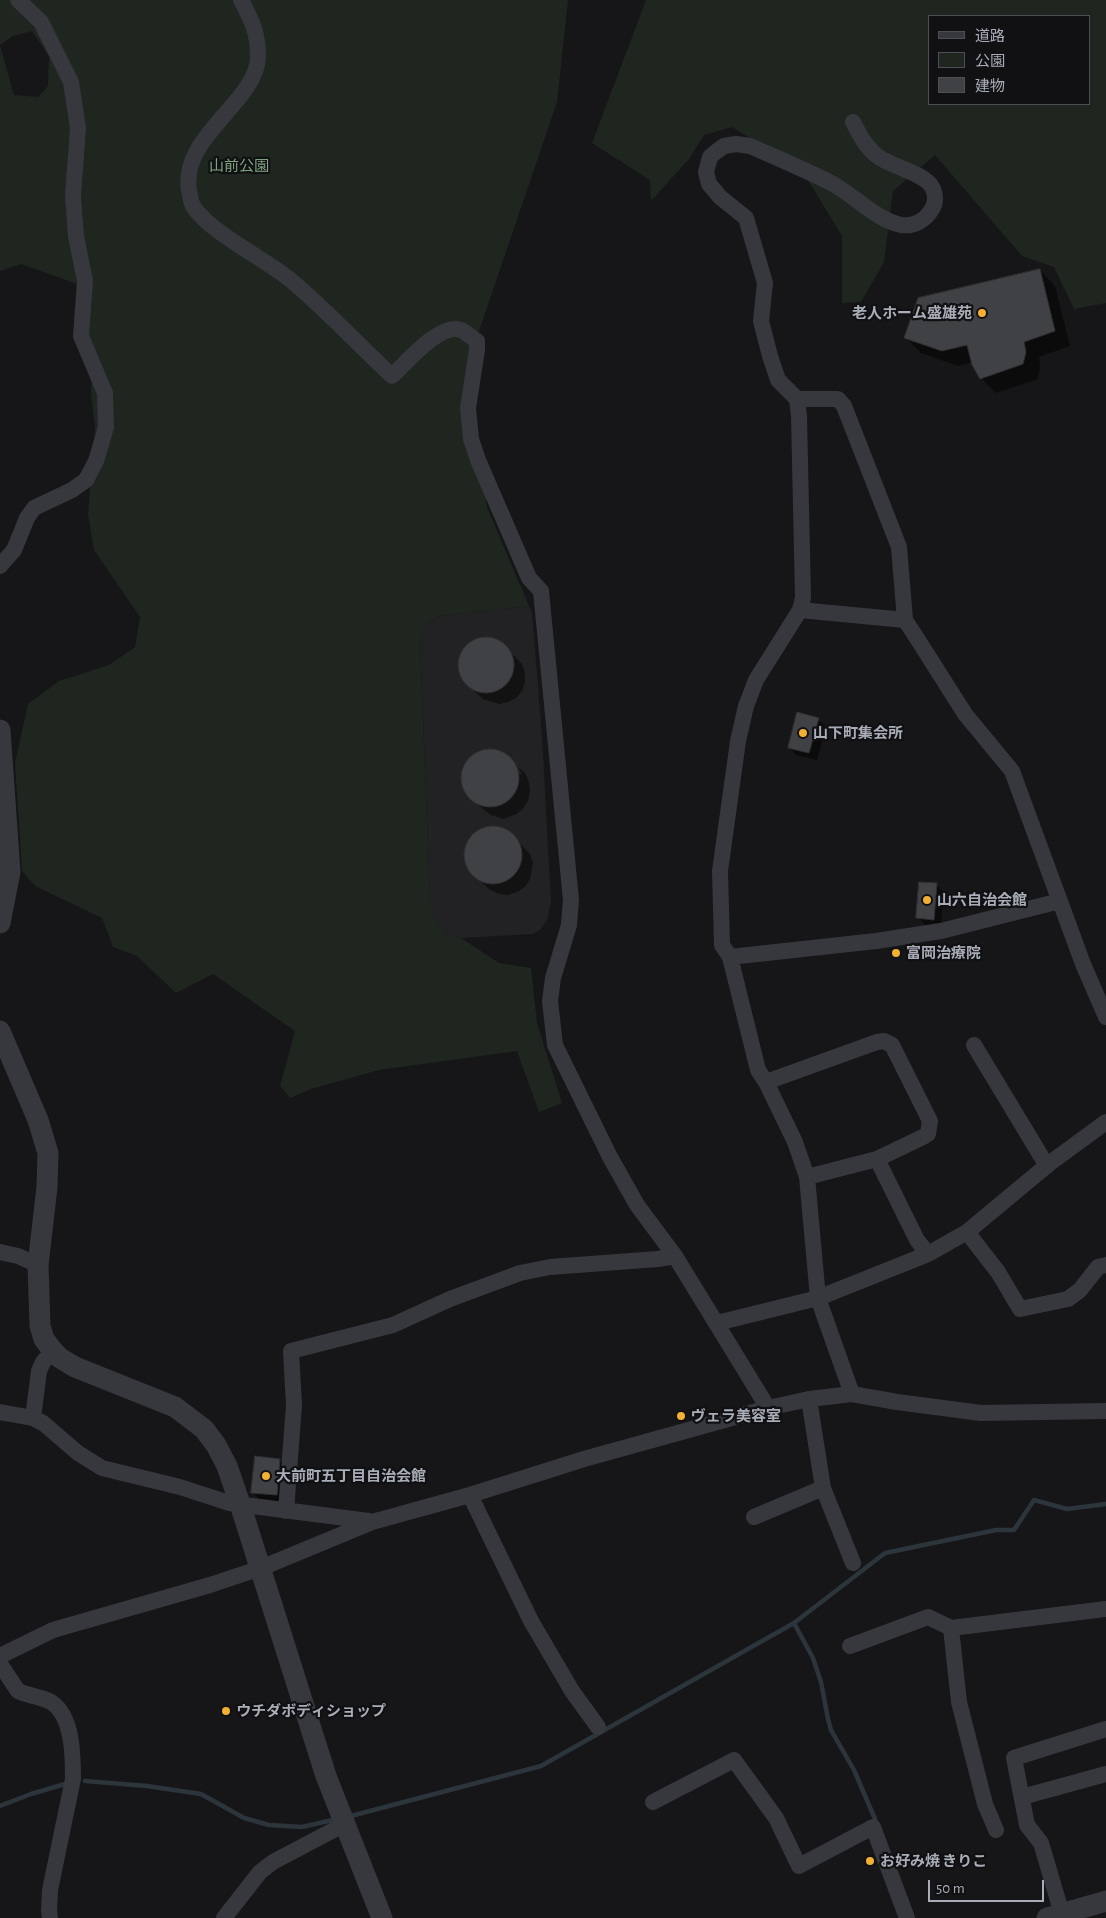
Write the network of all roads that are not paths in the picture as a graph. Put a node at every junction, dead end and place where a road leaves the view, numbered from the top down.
1 (18, 0) edge
2 (241, 0) edge
3 (853, 122) dead end
4 (797, 399) junction
5 (0, 566) edge
6 (800, 610) junction
7 (904, 620) junction
8 (0, 730) edge
9 (5, 850) edge
10 (1060, 901) junction
11 (0, 923) edge
12 (730, 957) junction
13 (1106, 1017) edge
14 (0, 1031) edge
15 (974, 1045) dead end
16 (766, 1082) junction
17 (1106, 1122) edge
18 (877, 1159) junction
19 (1047, 1166) junction
20 (807, 1177) junction
21 (967, 1232) junction
22 (0, 1252) edge
23 (928, 1254) junction
24 (675, 1256) junction
25 (1106, 1265) edge
26 (38, 1266) junction
27 (818, 1298) junction
28 (717, 1324) junction
29 (53, 1351) junction
30 (852, 1394) junction
31 (810, 1398) junction
32 (768, 1408) junction
33 (1106, 1411) edge
34 (0, 1412) edge
35 (33, 1418) junction
36 (823, 1488) junction
37 (470, 1495) junction
38 (240, 1504) junction
39 (286, 1511) junction
40 (754, 1517) dead end
41 (372, 1522) junction
42 (853, 1564) dead end
43 (262, 1568) junction
44 (1106, 1609) edge
45 (951, 1628) junction
46 (850, 1646) dead end
47 (0, 1656) edge
48 (0, 1664) edge
49 (598, 1727) dead end
50 (1106, 1728) edge
51 (1106, 1774) edge
52 (1022, 1797) junction
53 (653, 1802) dead end
54 (345, 1824) junction
55 (996, 1830) dead end
56 (1106, 1900) edge
57 (1055, 1916) edge
58 (50, 1918) edge
59 (224, 1918) edge
60 (382, 1918) edge
61 (908, 1918) edge

1 - 5 street
2 - 24 street
3 - 4 street
4 - 6 street
4 - 7 street
6 - 7 street
6 - 12 street
7 - 10 street
8 - 9 street
9 - 11 street
10 - 12 street
10 - 13 street
12 - 16 street
14 - 26 street
15 - 19 street
16 - 18 street
16 - 20 street
17 - 19 street
18 - 20 street
18 - 23 street
19 - 21 street
20 - 27 street
21 - 23 street
21 - 25 street
22 - 26 street
23 - 27 street
24 - 28 street
24 - 39 street
26 - 29 street
27 - 28 street
27 - 30 street
28 - 32 street
29 - 35 street
29 - 38 street
30 - 31 street
30 - 33 street
31 - 32 street
31 - 36 street
32 - 37 street
34 - 35 street
35 - 38 street
36 - 40 street
36 - 42 street
37 - 41 street
37 - 49 street
38 - 39 street
38 - 43 street
39 - 41 street
41 - 43 street
43 - 47 street
43 - 54 street
44 - 45 street
45 - 46 street
45 - 55 street
48 - 58 street
50 - 52 street
51 - 52 street
52 - 57 street
53 - 61 street
54 - 59 street
54 - 60 street
56 - 57 street

